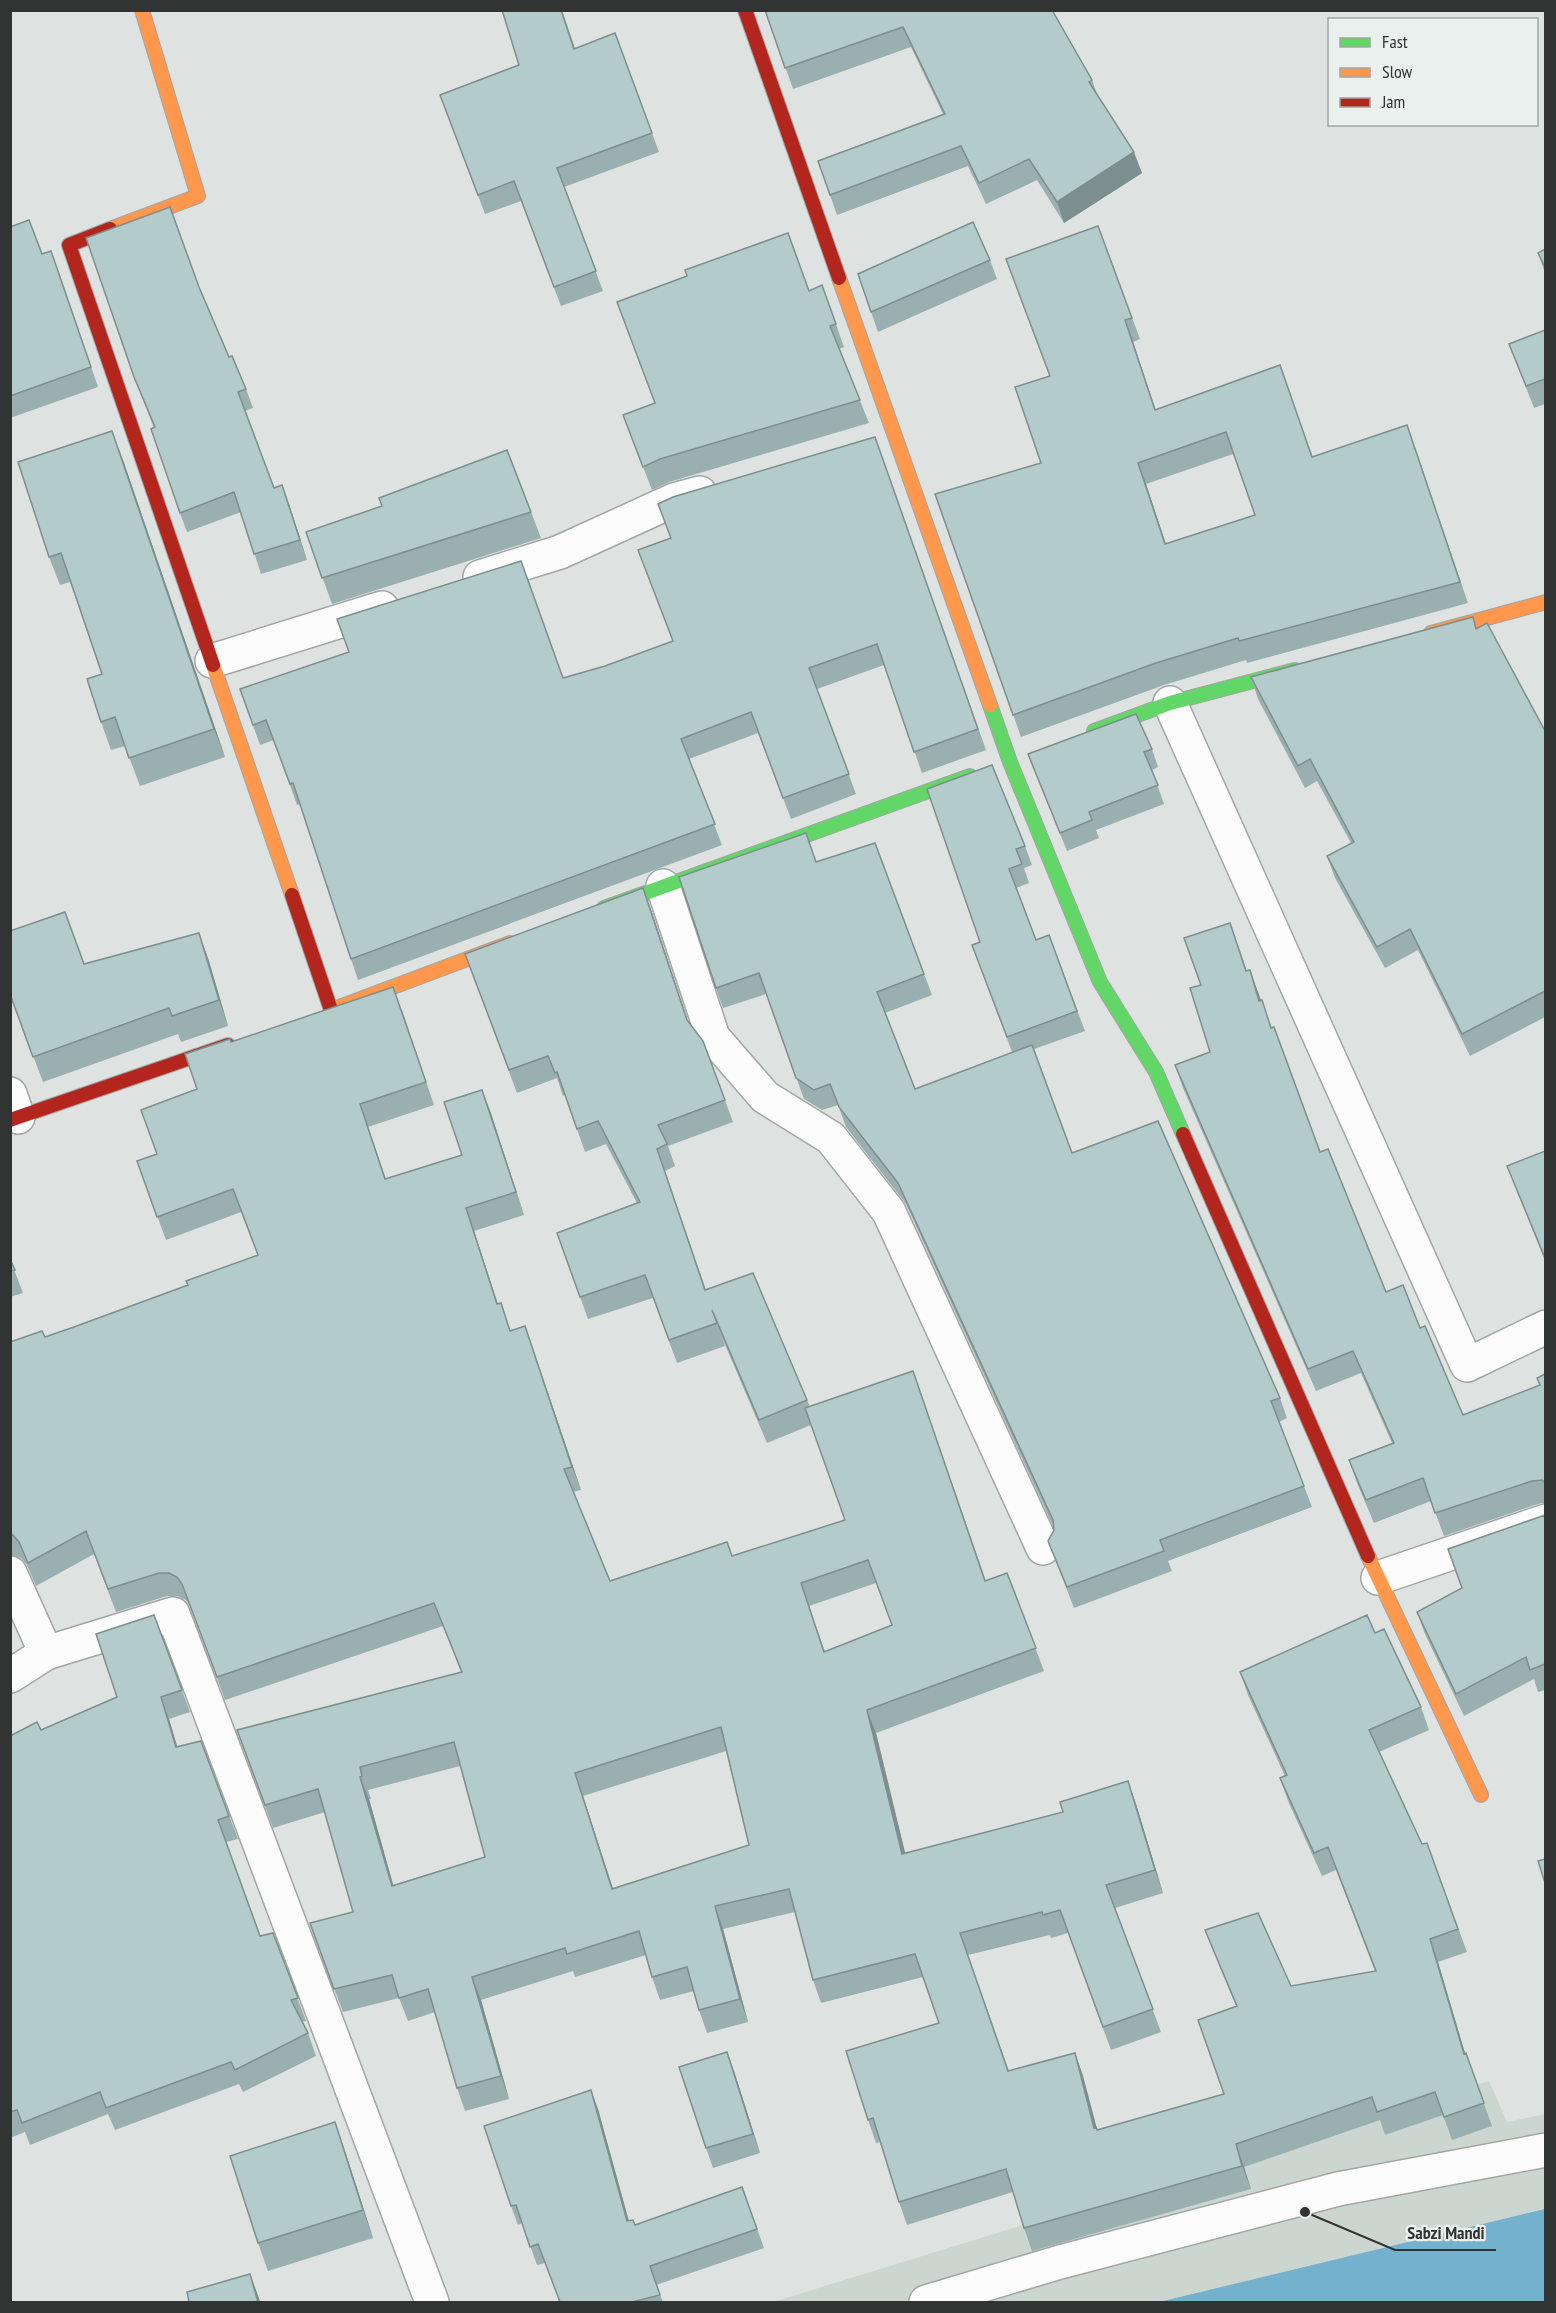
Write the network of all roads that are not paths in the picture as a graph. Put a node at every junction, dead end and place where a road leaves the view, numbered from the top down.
1 (142, 10) edge
2 (745, 10) edge
3 (894, 435) junction
4 (861, 445) edge
5 (729, 484) edge
6 (448, 587) edge
7 (414, 598) edge
8 (1545, 602) edge
9 (1420, 636) edge
10 (212, 661) junction
11 (1307, 666) edge
12 (1170, 703) junction
13 (1085, 734) edge
14 (1004, 764) junction
15 (663, 886) junction
16 (586, 915) edge
17 (519, 939) edge
18 (242, 1040) edge
19 (13, 1110) edge
20 (1545, 1327) edge
21 (1545, 1521) edge
22 (1043, 1548) dead end
23 (10, 1573) edge
24 (1378, 1578) junction
25 (46, 1653) junction
26 (10, 1676) edge
27 (1480, 1795) dead end
28 (1545, 2150) edge
29 (432, 2302) edge
30 (926, 2302) edge

1 - 10 street
2 - 3 street
3 - 4 street
3 - 14 street
5 - 6 street
7 - 10 street
8 - 9 street
10 - 17 street
11 - 12 street
12 - 13 street
12 - 20 street
14 - 15 street
14 - 24 street
15 - 16 street
15 - 22 street
18 - 19 street
21 - 24 street
23 - 25 street
24 - 27 street
25 - 26 street
25 - 29 street
28 - 30 street

